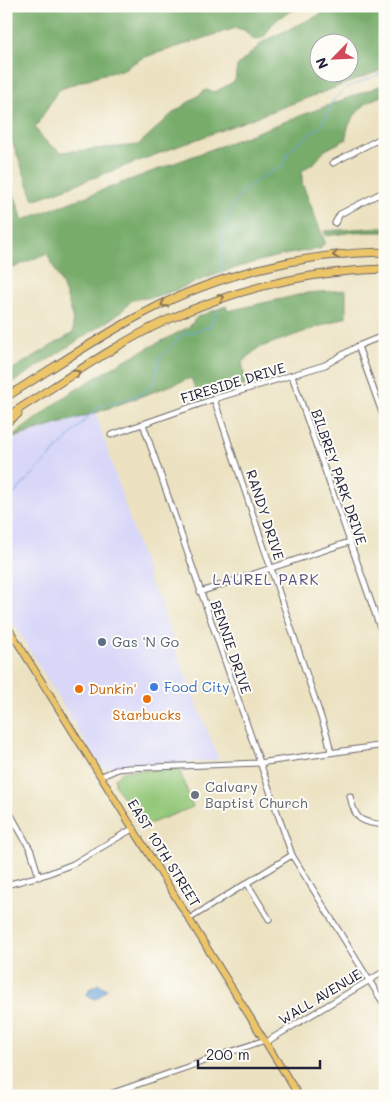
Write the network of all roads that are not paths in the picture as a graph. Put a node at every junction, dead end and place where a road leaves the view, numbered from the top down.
1 (385, 136) edge
2 (334, 163) dead end
3 (385, 191) edge
4 (378, 195) junction
5 (385, 202) edge
6 (335, 223) dead end
7 (385, 252) edge
8 (385, 269) edge
9 (385, 335) edge
10 (358, 346) junction
11 (292, 376) junction
12 (50, 390) junction
13 (6, 397) edge
14 (214, 399) junction
15 (6, 417) edge
16 (385, 421) edge
17 (6, 423) edge
18 (143, 424) junction
19 (111, 435) dead end
20 (349, 542) junction
21 (271, 569) junction
22 (200, 592) junction
23 (7, 627) edge
24 (385, 642) edge
25 (385, 744) edge
26 (331, 752) junction
27 (259, 764) junction
28 (102, 776) junction
29 (350, 796) dead end
30 (6, 806) edge
31 (385, 825) edge
32 (134, 828) junction
33 (292, 855) junction
34 (39, 877) junction
35 (247, 883) junction
36 (6, 885) edge
37 (190, 919) junction
38 (269, 919) dead end
39 (385, 971) edge
40 (369, 980) junction
41 (385, 1006) edge
42 (265, 1041) junction
43 (104, 1096) edge
44 (299, 1096) edge

1 - 2 street
3 - 4 street
4 - 5 street
4 - 6 street
7 -> 13 highway
12 -> 8 highway
9 - 10 street, FIRESIDE DRIVE
10 - 11 street, FIRESIDE DRIVE
10 - 16 street
11 - 14 street, FIRESIDE DRIVE
11 - 20 street, BILBREY PARK DRIVE
12 - 15 highway
12 - 17 highway
14 - 18 street, FIRESIDE DRIVE
14 - 21 street, RANDY DRIVE
18 - 19 street, FIRESIDE DRIVE
18 - 22 street, BENNIE DRIVE
20 - 21 street
20 - 24 street, BILBREY PARK DRIVE
21 - 22 street
21 - 26 street, RANDY DRIVE
22 - 27 street, BENNIE DRIVE
23 - 28 main road, EAST 10TH STREET
25 - 26 street
26 - 27 street
27 - 28 street
27 - 33 street, BENNIE DRIVE
28 - 32 main road, EAST 10TH STREET
29 - 31 street
30 - 34 street
32 - 34 street
32 - 37 main road, EAST 10TH STREET
33 - 35 street
33 - 40 street, BENNIE DRIVE
34 - 36 street
35 - 37 street
35 - 38 street
37 - 42 main road, EAST 10TH STREET
39 - 40 street, WALL AVENUE
40 - 41 street, BENNIE DRIVE
40 - 42 street, WALL AVENUE
42 - 43 street, WALL AVENUE
42 - 44 main road, EAST 10TH STREET

